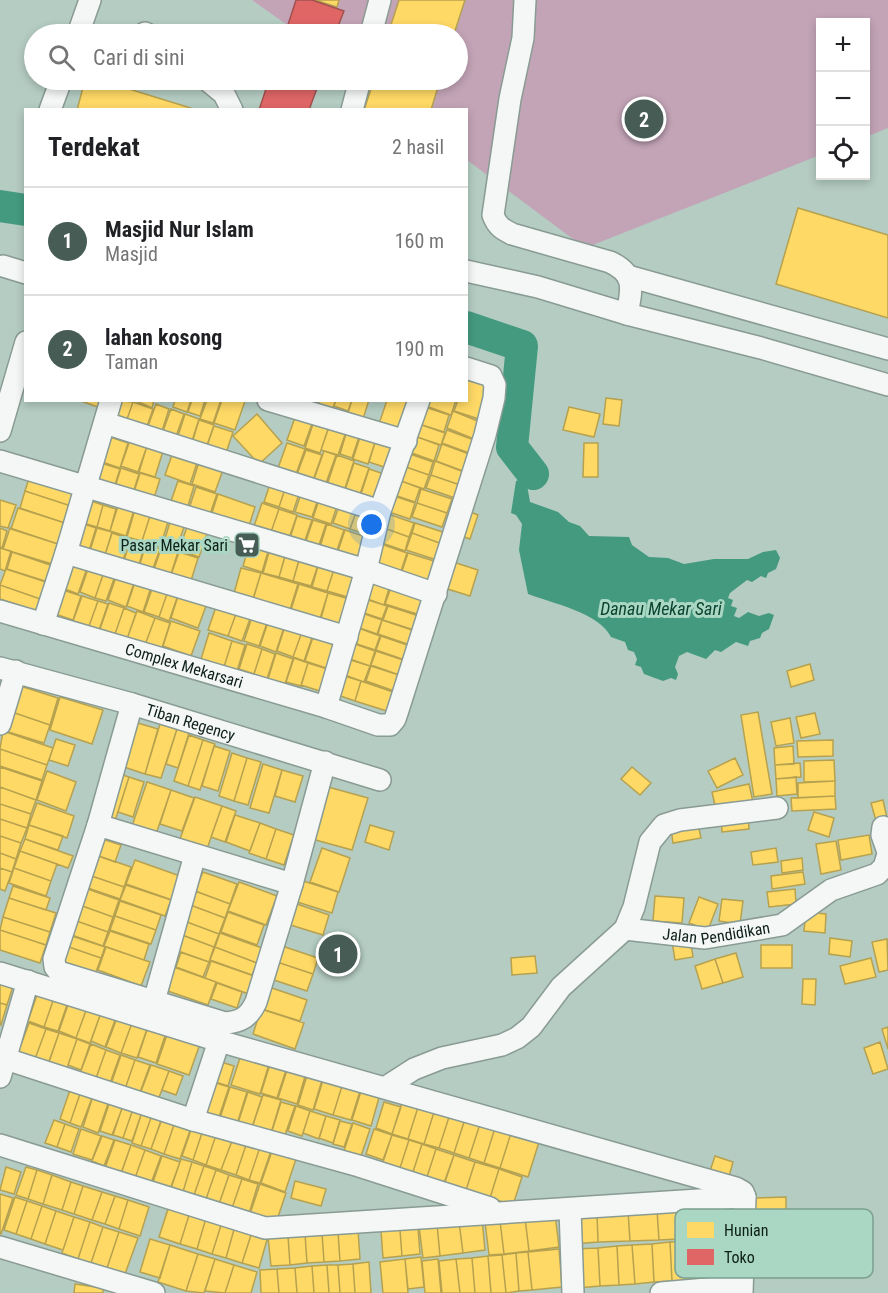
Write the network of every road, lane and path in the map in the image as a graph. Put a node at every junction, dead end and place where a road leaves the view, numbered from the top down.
1 (90, 0) edge
2 (380, 0) edge
3 (525, 0) edge
4 (82, 24) edge
5 (374, 24) edge
6 (57, 90) edge
7 (219, 90) edge
8 (357, 90) edge
9 (51, 108) edge
10 (231, 108) edge
11 (353, 108) edge
12 (3, 266) dead end
13 (468, 271) edge
14 (24, 272) edge
15 (628, 276) junction
16 (627, 314) junction
17 (24, 349) edge
18 (888, 349) edge
19 (468, 369) edge
20 (888, 385) edge
21 (110, 402) edge
22 (275, 402) edge
23 (417, 402) edge
24 (105, 423) junction
25 (0, 431) edge
26 (406, 441) junction
27 (0, 461) edge
28 (86, 488) junction
29 (380, 511) junction
30 (66, 553) junction
31 (366, 570) junction
32 (436, 594) junction
33 (0, 611) edge
34 (43, 624) junction
35 (347, 637) junction
36 (8, 670) edge
37 (132, 704) junction
38 (326, 707) junction
39 (0, 724) edge
40 (324, 762) junction
41 (380, 780) dead end
42 (777, 808) dead end
43 (98, 825) junction
44 (883, 827) dead end
45 (888, 853) edge
46 (195, 855) junction
47 (292, 884) junction
48 (625, 929) junction
49 (0, 973) edge
50 (28, 981) junction
51 (154, 1001) junction
52 (219, 1041) junction
53 (3, 1068) edge
54 (386, 1087) junction
55 (193, 1120) junction
56 (0, 1145) edge
57 (745, 1197) junction
58 (570, 1209) junction
59 (744, 1209) edge
60 (504, 1212) junction
61 (0, 1247) edge
62 (741, 1289) edge
63 (154, 1293) edge
64 (573, 1293) edge
65 (661, 1293) edge

1 - 4 street
2 - 5 street
3 - 15 street
6 - 9 street
7 - 10 street
8 - 11 street
12 - 14 street
13 - 16 street
15 - 16 street
15 - 18 street
16 - 20 street
17 - 25 street
19 - 32 street, Complex Mekarsari
21 - 24 street
22 - 26 street
23 - 26 street
24 - 28 street
24 - 29 street
26 - 29 street
27 - 28 street
28 - 30 street
28 - 31 street
29 - 31 street
30 - 34 street
30 - 35 street
31 - 32 street
31 - 35 street
32 - 38 street, Complex Mekarsari
33 - 34 street, Complex Mekarsari
34 - 38 street, Complex Mekarsari
35 - 38 street
36 - 37 street, Tiban Regency
36 - 39 street
37 - 40 street, Tiban Regency
37 - 43 street
40 - 41 street, Tiban Regency
40 - 47 street
42 - 48 street
43 - 46 street
43 - 51 street
44 - 45 street, Jalan Pendidikan
45 - 48 street, Jalan Pendidikan
46 - 47 street
46 - 51 street
47 - 51 street
48 - 54 street
49 - 50 street
50 - 52 street
50 - 53 street
52 - 54 street
52 - 55 street
53 - 55 street
54 - 57 street
55 - 60 street
56 - 60 street
57 - 58 street
57 - 59 street
58 - 60 street
58 - 64 street
61 - 63 street
62 - 65 street

